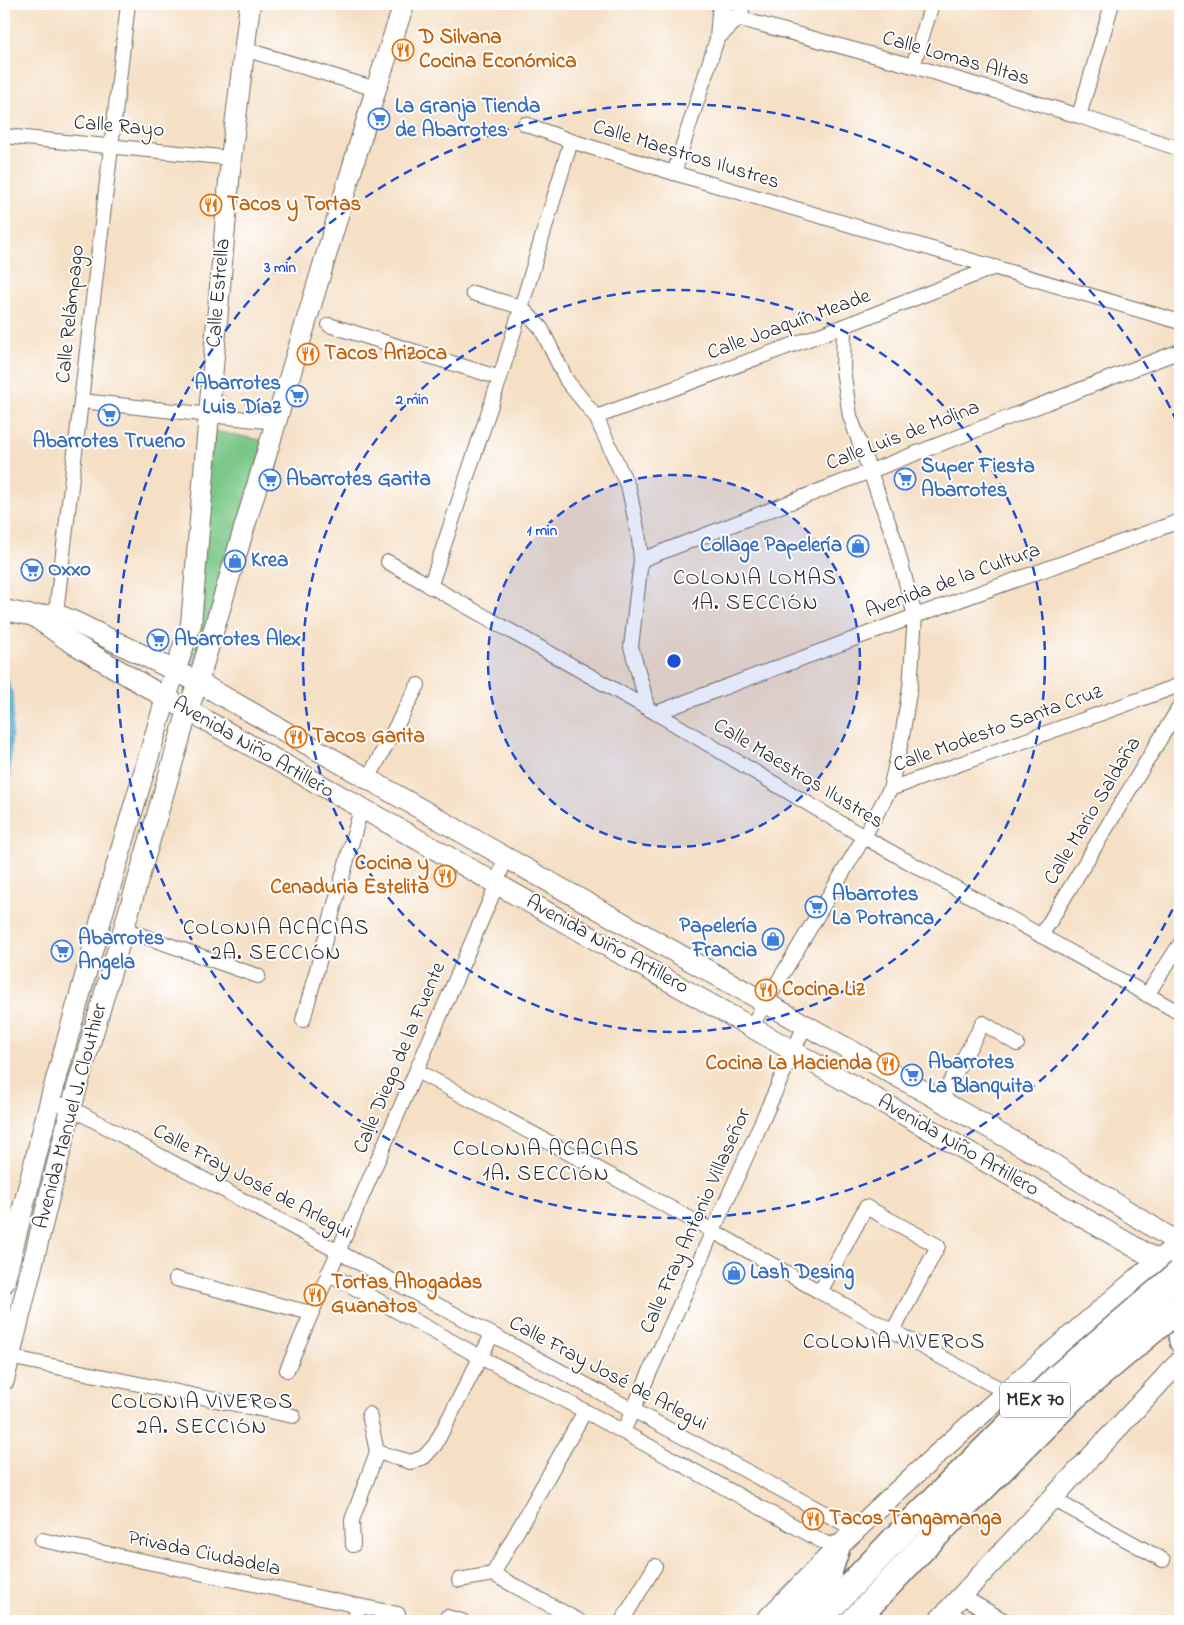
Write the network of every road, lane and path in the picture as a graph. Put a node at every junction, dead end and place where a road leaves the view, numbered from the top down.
1 (128, 4) edge
2 (250, 4) edge
3 (404, 4) edge
4 (744, 4) edge
5 (932, 4) edge
6 (1112, 4) edge
7 (720, 8) edge
8 (739, 18) junction
9 (717, 38) junction
10 (244, 49) junction
11 (913, 66) junction
12 (376, 89) junction
13 (1079, 116) junction
14 (525, 124) dead end
15 (4, 136) edge
16 (571, 141) junction
17 (110, 146) junction
18 (1180, 149) edge
19 (231, 158) junction
20 (674, 173) junction
21 (996, 267) junction
22 (472, 293) dead end
23 (520, 307) junction
24 (1180, 322) edge
25 (328, 325) dead end
26 (844, 326) junction
27 (1180, 351) edge
28 (500, 378) junction
29 (82, 401) junction
30 (209, 414) junction
31 (596, 418) junction
32 (275, 422) junction
33 (871, 470) junction
34 (1180, 521) edge
35 (641, 560) junction
36 (388, 562) dead end
37 (430, 587) junction
38 (20, 613) edge
39 (914, 616) junction
40 (55, 622) junction
41 (176, 670) junction
42 (198, 682) junction
43 (1180, 685) edge
44 (418, 686) dead end
45 (166, 698) junction
46 (1180, 706) edge
47 (188, 710) junction
48 (651, 711) junction
49 (368, 779) junction
50 (890, 789) junction
51 (361, 808) junction
52 (864, 837) junction
53 (505, 857) junction
54 (497, 884) junction
55 (123, 929) junction
56 (1041, 936) junction
57 (1180, 944) edge
58 (258, 976) dead end
59 (1147, 995) junction
60 (766, 1002) junction
61 (1180, 1013) edge
62 (304, 1020) dead end
63 (806, 1025) junction
64 (751, 1027) junction
65 (1017, 1044) dead end
66 (793, 1052) junction
67 (417, 1071) junction
68 (50, 1101) junction
69 (940, 1101) junction
70 (71, 1108) junction
71 (713, 1231) junction
72 (1180, 1243) edge
73 (338, 1252) junction
74 (6, 1263) edge
75 (1173, 1269) edge
76 (328, 1273) junction
77 (176, 1279) dead end
78 (4, 1283) edge
79 (820, 1292) junction
80 (1115, 1296) junction
81 (1180, 1307) edge
82 (311, 1312) junction
83 (893, 1331) junction
84 (492, 1335) junction
85 (1180, 1343) edge
86 (9, 1357) junction
87 (480, 1357) junction
88 (1179, 1363) edge
89 (287, 1370) dead end
90 (4, 1380) edge
91 (1006, 1392) junction
92 (633, 1410) junction
93 (586, 1411) junction
94 (368, 1414) dead end
95 (293, 1416) dead end
96 (623, 1432) junction
97 (377, 1452) junction
98 (1053, 1499) junction
99 (856, 1530) junction
100 (42, 1540) dead end
101 (352, 1545) dead end
102 (836, 1549) junction
103 (1163, 1560) dead end
104 (655, 1566) dead end
105 (493, 1574) junction
106 (459, 1580) dead end
107 (961, 1596) junction
108 (358, 1606) junction
109 (398, 1614) dead end
110 (559, 1616) edge
111 (447, 1617) dead end
112 (950, 1618) edge
113 (354, 1621) edge
114 (462, 1621) edge
115 (579, 1621) edge
116 (622, 1621) edge
117 (765, 1621) edge
118 (790, 1621) edge
119 (817, 1621) edge
120 (854, 1621) edge
121 (1006, 1621) edge

1 - 17 street, Calle Relámpago
2 - 10 main road, Calle Estrella
3 - 12 main road, Avenida Manuel J. Clouthier
4 - 8 street
5 - 11 street
6 - 13 street
7 - 8 street, Calle Lomas Altas
7 - 9 street
8 - 9 street
8 - 11 street, Calle Lomas Altas
9 - 20 street
10 - 12 street
10 - 19 main road, Calle Estrella
11 - 13 street, Calle Lomas Altas
12 - 32 main road, Avenida Manuel J. Clouthier
13 - 18 street, Calle Lomas Altas
14 - 16 street
15 - 17 street, Calle Rayo
16 - 20 street, Calle Maestros Ilustres
16 - 23 street, Calle Maestros Ilustres
17 - 19 street, Calle Rayo
17 - 29 street, Calle Relámpago
19 - 30 main road, Calle Estrella
20 - 21 street, Calle Maestros Ilustres
21 - 24 street, Calle Maestros Ilustres
21 - 26 street, Calle Joaquín Meade
22 - 23 street
23 - 28 street, Calle Maestros Ilustres
23 - 31 street
25 - 28 street
26 - 31 street, Calle Joaquín Meade
26 - 33 street
27 - 33 street, Calle Luis de Molina
28 - 37 street, Calle Maestros Ilustres
29 - 30 street
29 - 40 street, Calle Relámpago
30 - 32 street
30 - 41 main road, Calle Estrella
31 - 35 street
32 - 42 main road, Avenida Manuel J. Clouthier
33 - 35 street, Calle Luis de Molina
33 - 39 street
34 - 39 street, Avenida de la Cultura
35 - 48 street
36 - 37 street, Calle Maestros Ilustres
37 - 48 street, Calle Maestros Ilustres
38 - 40 main road, Avenida Niño Artillero
39 - 48 street, Avenida de la Cultura
39 - 50 street
40 - 41 main road, Avenida Niño Artillero
40 - 45 main road, Avenida Niño Artillero
41 - 42 main road, Avenida Niño Artillero
41 - 45 main road, Avenida Manuel J. Clouthier
42 - 47 main road, Avenida Manuel J. Clouthier
42 - 49 main road, Avenida Niño Artillero
43 - 50 street, Calle Modesto Santa Cruz
44 - 49 street
45 - 47 main road, Avenida Niño Artillero
45 - 68 main road, Avenida Manuel J. Clouthier
46 - 56 street, Calle Mario Saldaña
47 - 51 main road, Avenida Niño Artillero
47 - 55 main road, Avenida Manuel J. Clouthier
48 - 52 street, Calle Maestros Ilustres
49 - 53 main road, Avenida Niño Artillero
50 - 52 street, Calle Modesto Santa Cruz
51 - 54 main road, Avenida Niño Artillero
51 - 62 street
52 - 56 street, Calle Maestros Ilustres
52 - 60 street, Calle Modesto Santa Cruz
53 - 54 street, Calle Diego de la Fuente
53 - 60 main road, Avenida Niño Artillero
54 - 64 main road, Avenida Niño Artillero
54 - 67 street, Calle Diego de la Fuente
55 - 58 street
55 - 70 main road, Avenida Manuel J. Clouthier
56 - 59 street, Calle Maestros Ilustres
57 - 59 street
59 - 61 street, Calle Maestros Ilustres
60 - 63 main road, Avenida Niño Artillero
60 - 64 street, Calle Modesto Santa Cruz
63 - 66 street, Calle Fray Antonio Villaseñor
63 - 69 main road, Avenida Niño Artillero
64 - 66 main road, Avenida Niño Artillero
65 - 69 street
66 - 71 street, Calle Fray Antonio Villaseñor
66 - 75 main road, Avenida Niño Artillero
67 - 71 street
67 - 73 street, Calle Diego de la Fuente
68 - 70 street, Calle Fray José de Arlegui
68 - 74 main road, Avenida Manuel J. Clouthier
69 - 72 main road, Avenida Niño Artillero
70 - 73 street, Calle Fray José de Arlegui
70 - 86 main road, Avenida Manuel J. Clouthier
71 - 79 street
71 - 92 street, Calle Fray Antonio Villaseñor
72 - 75 main road
73 - 76 street, Calle Diego de la Fuente
73 - 84 street, Calle Fray José de Arlegui
74 - 78 main road, Avenida Manuel J. Clouthier
75 - 80 main road
75 - 119 highway, MEX 70, bridge
76 - 82 street, Calle Diego de la Fuente
76 - 87 street, Calle Fray José de Arlegui
77 - 82 street
79 - 83 street
79 - 83 street
80 - 85 main road
80 - 91 main road
81 - 120 highway, MEX 70, bridge
82 - 89 street, Calle Diego de la Fuente
83 - 91 street
84 - 87 street
84 - 92 street, Calle Fray José de Arlegui
86 - 90 main road, Avenida Manuel J. Clouthier
86 - 95 street
87 - 93 street, Calle Fray José de Arlegui
87 - 97 street
88 - 98 main road
91 - 99 main road
92 - 96 street, Calle Fray Antonio Villaseñor
92 - 99 street, Calle Fray José de Arlegui
93 - 96 street, Calle Fray José de Arlegui
93 - 105 street
94 - 97 street
96 - 102 street, Calle Fray José de Arlegui
97 - 101 street
98 - 103 street
98 - 107 main road
99 - 102 main road
100 - 108 street, Privada Ciudadela
102 - 117 main road
102 - 118 highway
104 - 116 street
105 - 106 street
105 - 110 street
107 - 112 main road
107 - 121 street
108 - 109 street, Privada Ciudadela
108 - 113 street
110 - 115 street
111 - 114 street

